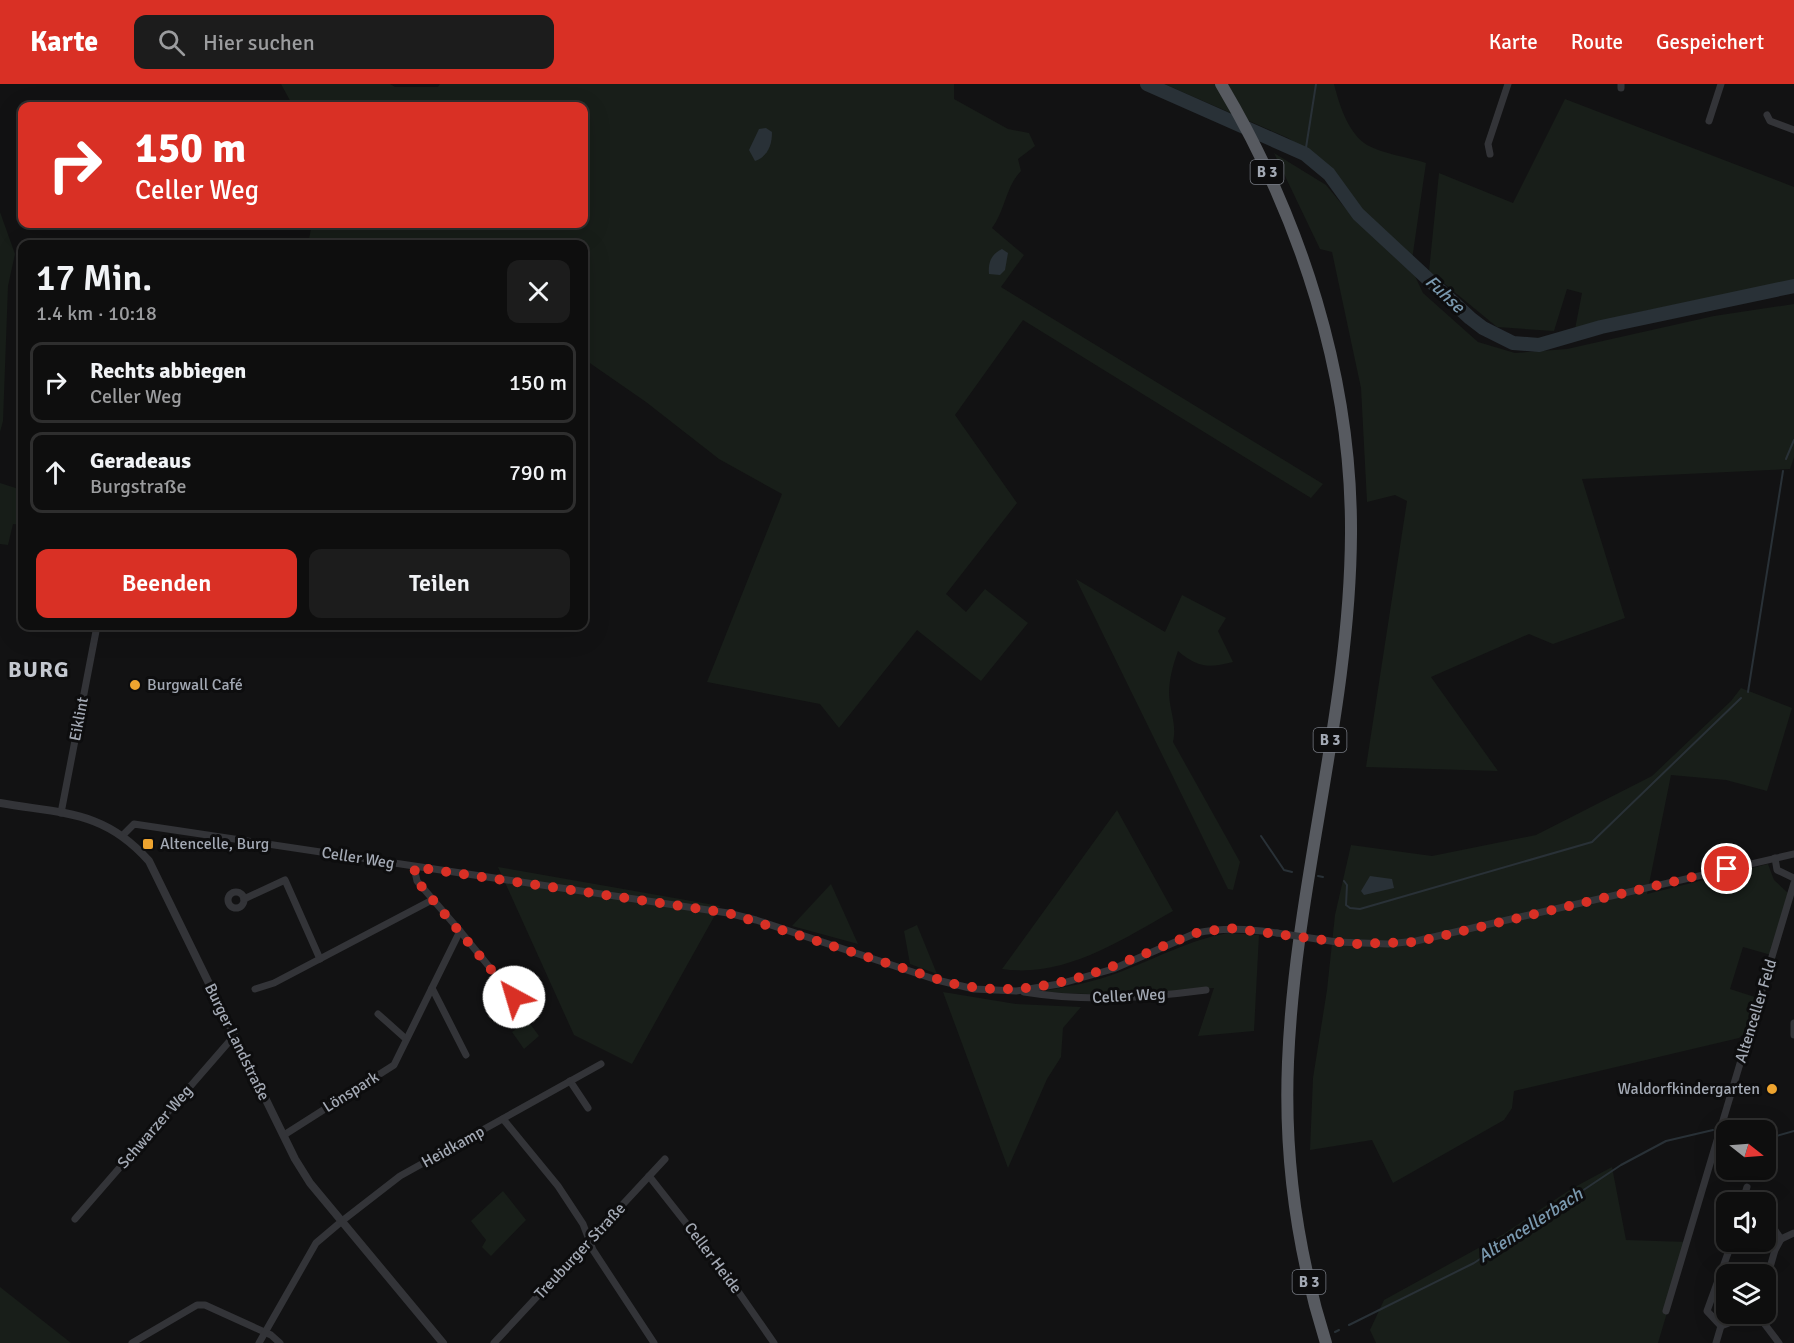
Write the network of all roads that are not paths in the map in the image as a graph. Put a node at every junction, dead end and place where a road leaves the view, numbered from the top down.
1 (1221, 84) edge
2 (1508, 84) edge
3 (1721, 84) edge
4 (1767, 115) dead end
5 (1709, 121) dead end
6 (1794, 130) edge
7 (1491, 154) dead end
8 (96, 630) edge
9 (0, 803) edge
10 (61, 813) junction
11 (123, 835) junction
12 (1794, 854) edge
13 (1775, 858) junction
14 (414, 867) junction
15 (1794, 878) edge
16 (1794, 883) edge
17 (244, 899) dead end
18 (432, 900) junction
19 (460, 931) junction
20 (320, 959) junction
21 (432, 988) junction
22 (255, 989) dead end
23 (1206, 990) dead end
24 (1016, 991) junction
25 (378, 1014) dead end
26 (514, 1023) dead end
27 (1794, 1023) edge
28 (1794, 1035) edge
29 (234, 1036) junction
30 (406, 1039) junction
31 (466, 1055) dead end
32 (601, 1064) dead end
33 (570, 1081) junction
34 (588, 1108) dead end
35 (503, 1119) junction
36 (284, 1135) junction
37 (665, 1159) dead end
38 (649, 1176) junction
39 (1747, 1187) dead end
40 (1745, 1192) edge
41 (75, 1219) dead end
42 (342, 1221) junction
43 (1776, 1232) edge
44 (1794, 1233) edge
45 (1781, 1239) junction
46 (590, 1241) junction
47 (1728, 1252) edge
48 (1771, 1264) edge
49 (1666, 1311) dead end
50 (1726, 1324) edge
51 (1765, 1324) edge
52 (1721, 1326) junction
53 (265, 1332) junction
54 (132, 1343) edge
55 (259, 1343) edge
56 (280, 1343) edge
57 (443, 1343) edge
58 (494, 1343) edge
59 (654, 1343) edge
60 (774, 1343) edge
61 (1326, 1343) edge
62 (1716, 1343) edge
63 (1779, 1343) edge

1 - 61 highway, B 3
2 - 7 street
3 - 5 street
4 - 6 street
8 - 10 street, Eiklint
9 - 10 street, Burger Landstraße
10 - 11 street, Burger Landstraße
11 - 14 street, Celler Weg
11 - 29 street, Burger Landstraße
12 - 13 street, Celler Weg
13 - 15 street
13 - 24 street, Celler Weg, bridge
14 - 18 street
14 - 24 street, Celler Weg
16 - 49 street, Altenceller Feld
17 - 20 street
18 - 19 street
18 - 20 street
19 - 21 street, Lönspark
19 - 26 street
20 - 22 street
21 - 30 street, Lönspark
21 - 31 street
23 - 24 street, Celler Weg
25 - 30 street
27 - 28 street
29 - 36 street, Burger Landstraße
29 - 41 street, Schwarzer Weg
30 - 36 street, Lönspark
32 - 33 street, Heidkamp
33 - 34 street
33 - 35 street, Heidkamp
35 - 42 street, Heidkamp
35 - 46 street
36 - 42 street, Burger Landstraße
37 - 38 street, Treuburger Straße
38 - 46 street, Treuburger Straße
38 - 60 street, Celler Heide
39 - 40 street
42 - 53 street, Heidkamp
42 - 57 street, Burger Landstraße
43 - 45 street
44 - 45 street
45 - 48 street
46 - 58 street, Treuburger Straße
46 - 59 street
47 - 52 street
50 - 52 street
51 - 63 street
52 - 62 street
53 - 54 street
53 - 55 street, Heidkamp
53 - 56 street

